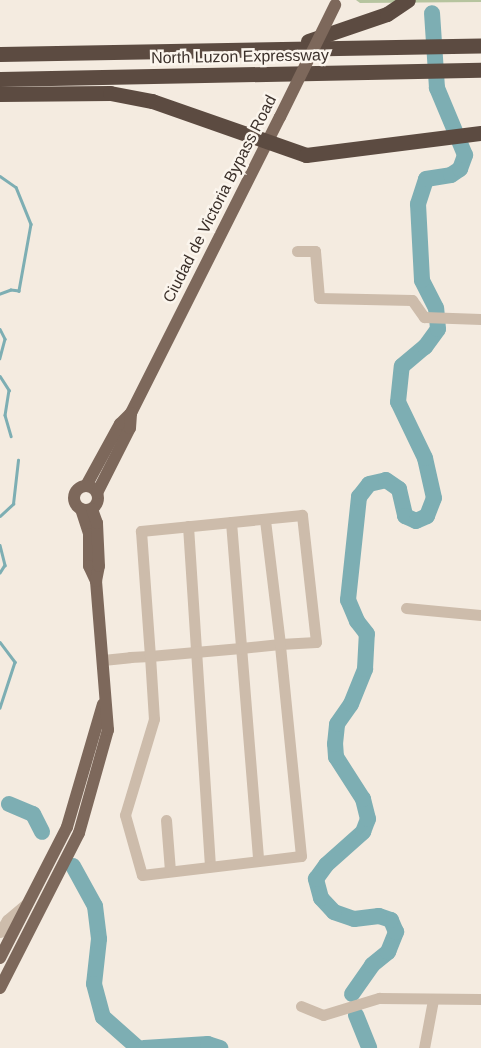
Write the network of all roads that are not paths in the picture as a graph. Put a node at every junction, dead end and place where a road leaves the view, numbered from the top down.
1 (408, 0) edge
2 (337, 3) edge
3 (481, 46) edge
4 (283, 50) junction
5 (0, 54) edge
6 (481, 70) edge
7 (0, 79) edge
8 (0, 94) edge
9 (480, 133) edge
10 (267, 143) junction
11 (297, 251) dead end
12 (481, 319) edge
13 (92, 490) junction
14 (86, 509) junction
15 (265, 520) junction
16 (231, 522) junction
17 (188, 526) junction
18 (406, 608) dead end
19 (481, 615) edge
20 (280, 644) junction
21 (241, 648) junction
22 (196, 652) junction
23 (150, 656) junction
24 (103, 660) junction
25 (104, 700) junction
26 (166, 820) dead end
27 (67, 827) junction
28 (79, 833) junction
29 (258, 861) junction
30 (210, 866) junction
31 (170, 871) junction
32 (44, 872) junction
33 (55, 878) junction
34 (27, 903) junction
35 (0, 932) edge
36 (0, 958) edge
37 (0, 988) edge
38 (481, 999) edge
39 (433, 1000) junction
40 (301, 1006) dead end
41 (424, 1048) edge

1 - 4 highway
2 - 10 main road, Ciudad de Victoria Bypass Road, bridge
3 - 4 highway, North Luzon Expressway
4 - 5 highway, North Luzon Expressway
6 - 7 highway, North Luzon Expressway
8 - 10 highway
9 - 10 highway
10 - 13 main road, Ciudad de Victoria Bypass Road
11 - 12 street
13 - 14 main road
13 - 14 main road
14 - 24 main road
15 - 16 street
15 - 20 street
15 - 20 street
16 - 17 street
16 - 21 street
17 - 22 street
17 - 23 street
18 - 19 street
20 - 21 street
20 - 29 street
21 - 22 street
21 - 29 street
22 - 23 street
22 - 30 street
23 - 24 street
23 - 31 street
24 - 25 main road
25 - 27 main road
25 - 28 main road
26 - 31 street
27 - 28 main road
27 - 32 main road
28 - 33 main road
29 - 30 street
30 - 31 street
32 - 33 main road
32 - 34 main road
33 - 37 main road
34 - 35 street
34 - 36 main road
38 - 39 street
39 - 40 street
39 - 41 street

